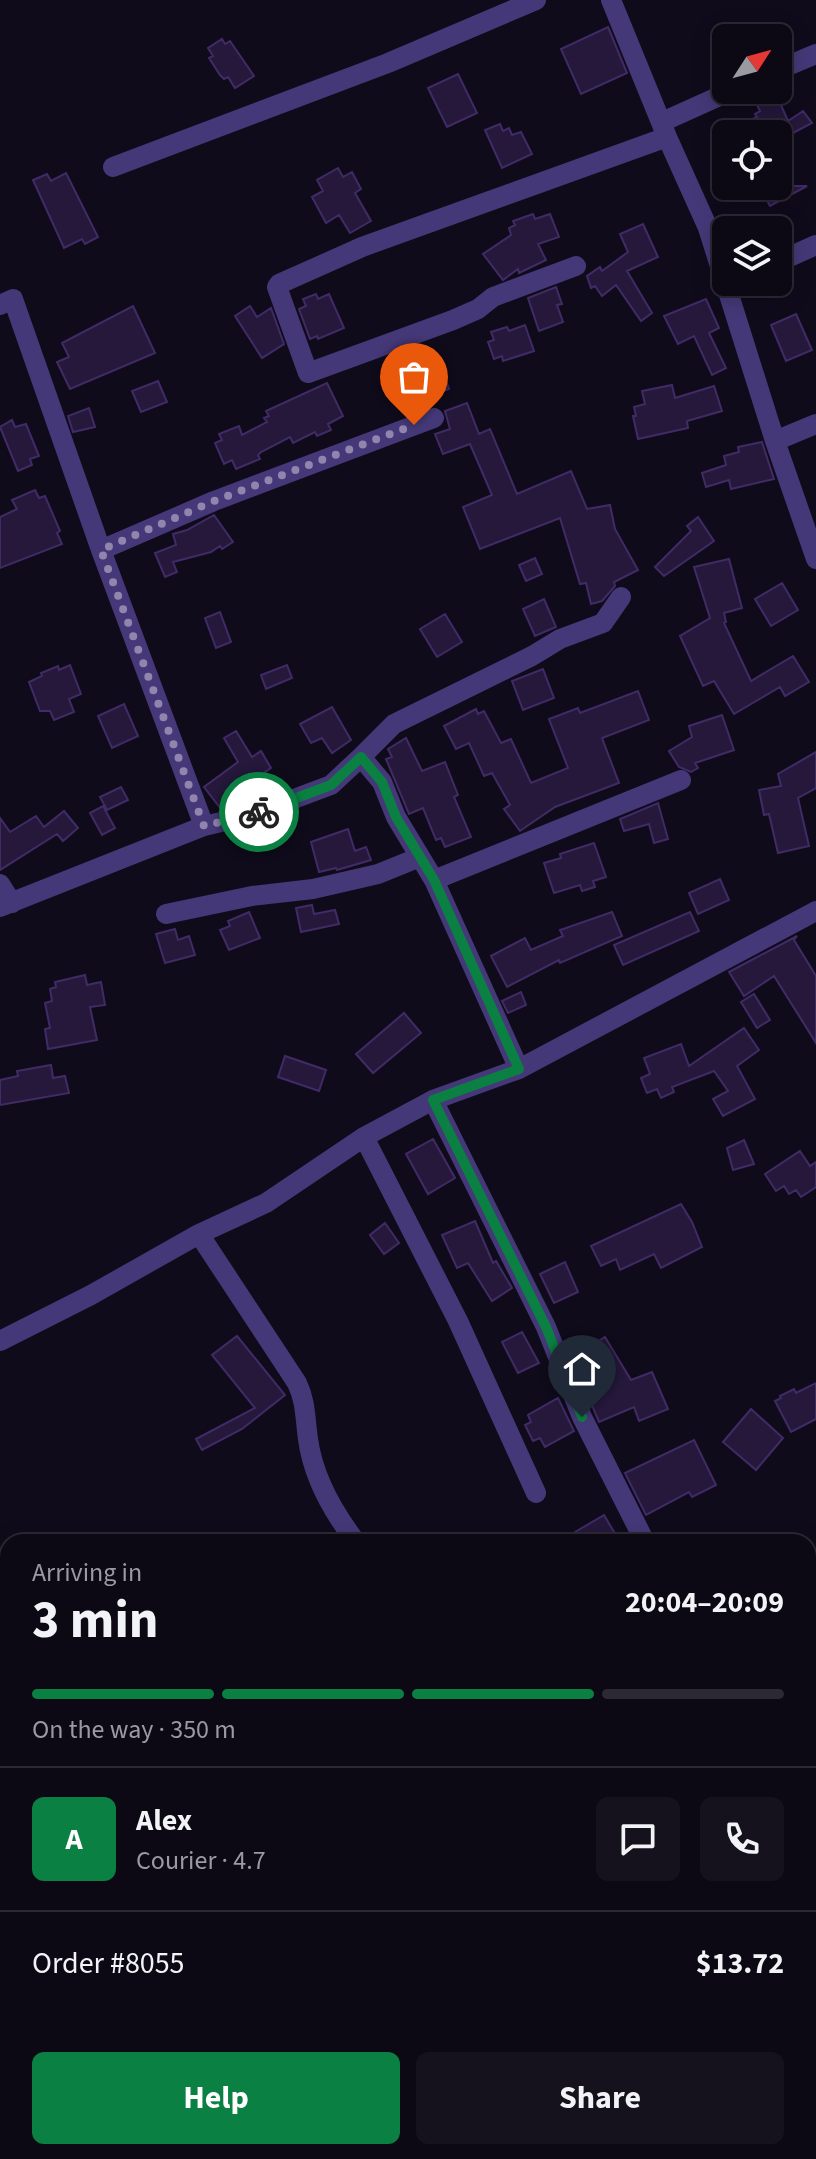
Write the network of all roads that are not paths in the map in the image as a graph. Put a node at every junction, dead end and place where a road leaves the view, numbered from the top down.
1 (536, 0) edge
2 (611, 0) edge
3 (816, 54) edge
4 (792, 64) edge
5 (712, 102) edge
6 (664, 130) junction
7 (113, 167) dead end
8 (712, 238) edge
9 (816, 245) edge
10 (792, 256) edge
11 (576, 266) dead end
12 (734, 296) edge
13 (0, 305) edge
14 (434, 418) dead end
15 (816, 424) edge
16 (775, 441) junction
17 (101, 550) junction
18 (816, 559) edge
19 (621, 597) dead end
20 (361, 757) junction
21 (681, 780) dead end
22 (204, 826) junction
23 (420, 857) junction
24 (434, 880) junction
25 (0, 884) edge
26 (6, 905) edge
27 (816, 911) edge
28 (166, 914) dead end
29 (519, 1069) junction
30 (433, 1100) junction
31 (364, 1137) junction
32 (199, 1234) junction
33 (0, 1341) edge
34 (536, 1493) dead end
35 (350, 1534) edge
36 (641, 1534) edge

1 - 7 street
2 - 6 street
3 - 4 street
5 - 6 street
6 - 8 street
6 - 11 street
9 - 10 street
12 - 16 street
13 - 17 street
14 - 17 street
15 - 16 street
16 - 18 street
17 - 22 street
19 - 20 street
20 - 22 street
20 - 23 street
21 - 24 street
22 - 26 street
23 - 24 street
23 - 28 street
24 - 29 street
25 - 26 street
27 - 29 street
29 - 30 street
30 - 31 street
30 - 36 street
31 - 32 street
31 - 34 street
32 - 33 street
32 - 35 street

